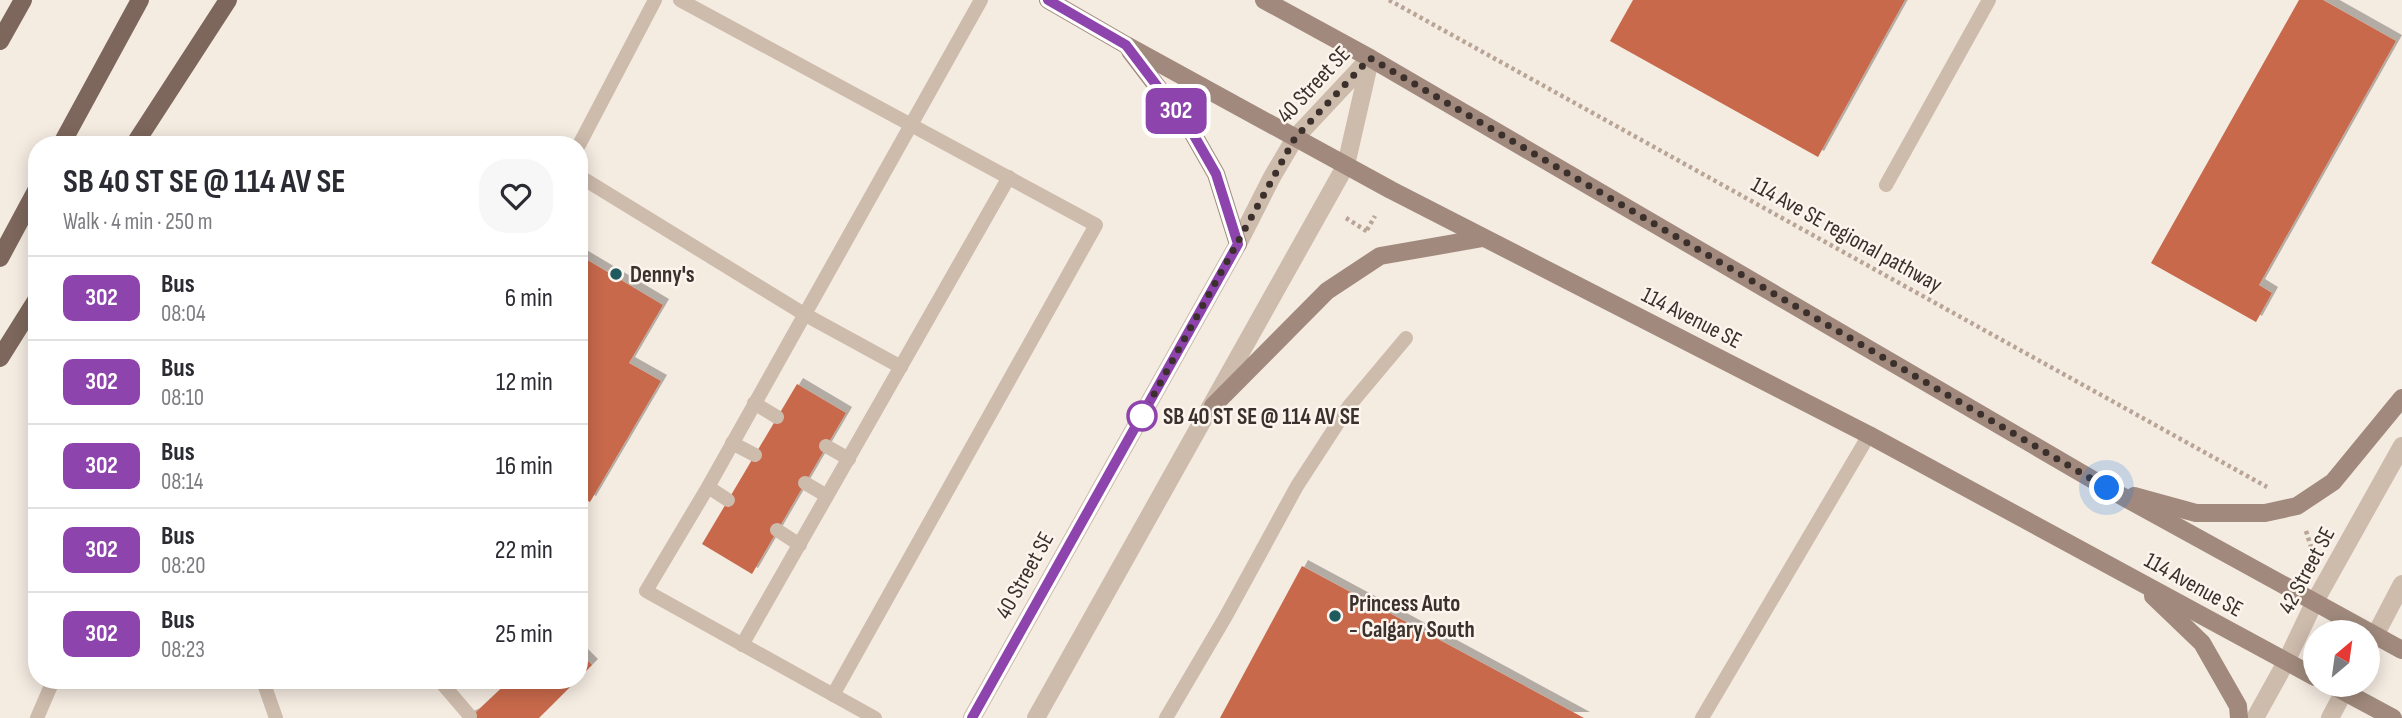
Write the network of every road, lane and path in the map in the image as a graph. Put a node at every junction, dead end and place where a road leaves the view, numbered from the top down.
1 (23, 0) edge
2 (140, 0) edge
3 (228, 0) edge
4 (655, 0) edge
5 (680, 0) edge
6 (981, 0) edge
7 (1048, 0) edge
8 (1264, 0) edge
9 (1389, 0) edge
10 (1989, 0) edge
11 (0, 41) edge
12 (1126, 45) junction
13 (1370, 58) junction
14 (911, 123) junction
15 (66, 136) edge
16 (140, 136) edge
17 (584, 136) edge
18 (1295, 138) junction
19 (1346, 165) junction
20 (1009, 177) junction
21 (588, 182) edge
22 (1886, 185) dead end
23 (28, 206) edge
24 (1375, 216) dead end
25 (1346, 218) dead end
26 (1483, 238) junction
27 (1238, 244) junction
28 (0, 258) edge
29 (28, 313) edge
30 (804, 314) junction
31 (1406, 338) dead end
32 (0, 358) edge
33 (901, 367) junction
34 (2402, 398) edge
35 (754, 403) junction
36 (1213, 406) junction
37 (777, 417) dead end
38 (1869, 435) junction
39 (732, 443) junction
40 (826, 446) dead end
41 (2402, 446) edge
42 (755, 455) dead end
43 (849, 459) junction
44 (804, 483) dead end
45 (708, 487) junction
46 (2107, 488) junction
47 (2270, 488) dead end
48 (827, 496) junction
49 (728, 500) dead end
50 (777, 530) dead end
51 (2306, 531) dead end
52 (800, 545) junction
53 (2315, 556) dead end
54 (2136, 580) junction
55 (2402, 584) edge
56 (2314, 603) junction
57 (2339, 620) edge
58 (2380, 627) edge
59 (2380, 644) edge
60 (742, 645) junction
61 (2402, 650) edge
62 (2286, 662) junction
63 (2303, 671) edge
64 (50, 689) edge
65 (266, 689) edge
66 (447, 689) edge
67 (833, 695) junction
68 (2337, 697) edge
69 (2358, 697) edge
70 (470, 716) dead end
71 (37, 718) edge
72 (276, 718) edge
73 (876, 718) edge
74 (972, 718) edge
75 (1036, 718) edge
76 (1166, 718) edge
77 (1702, 718) edge
78 (2239, 718) edge
79 (2255, 718) edge
80 (2330, 718) edge
81 (2393, 718) edge

1 - 11 main road
2 - 15 main road
3 - 16 main road
4 - 17 lane
5 - 14 lane
6 - 14 lane
7 - 12 main road, 114 Avenue SE
8 - 13 main road, 114 Avenue SE
9 - 47 path, 114 Ave SE regional pathway
10 - 22 lane
12 - 18 main road, 114 Avenue SE
12 - 27 main road
13 - 18 street, 40 Street SE
13 - 19 street, 40 Street SE
13 - 46 main road, 114 Avenue SE
14 - 20 lane
14 - 30 lane
18 - 19 main road, 114 Avenue SE
18 - 27 street, 40 Street SE
19 - 26 main road, 114 Avenue SE
19 - 36 street, 40 Street SE
20 - 33 lane
20 - 67 lane
21 - 30 lane
23 - 28 main road
24 - 25 path
26 - 36 main road
26 - 38 main road, 114 Avenue SE
27 - 74 street, 40 Street SE
29 - 32 main road
30 - 33 lane
30 - 35 lane
31 - 76 lane
33 - 43 lane
34 - 46 main road
35 - 37 lane
35 - 39 lane
36 - 75 street, 40 Street SE
38 - 54 main road, 114 Avenue SE
38 - 77 lane
39 - 42 lane
39 - 45 lane
40 - 43 lane
41 - 56 street, 42 Street SE
43 - 48 lane
44 - 48 lane
45 - 49 lane
45 - 60 lane
46 - 56 main road, 114 Avenue SE
48 - 52 lane
50 - 52 lane
51 - 53 path
52 - 60 lane
54 - 62 main road, 114 Avenue SE
54 - 78 main road
55 - 58 street
56 - 57 main road, 114 Avenue SE
56 - 62 street, 42 Street SE
59 - 61 main road, 114 Avenue SE
60 - 67 lane
62 - 63 main road, 114 Avenue SE
62 - 79 street, 42 Street SE
64 - 71 lane
65 - 72 lane
66 - 70 lane
67 - 73 lane
68 - 80 street
69 - 81 main road

